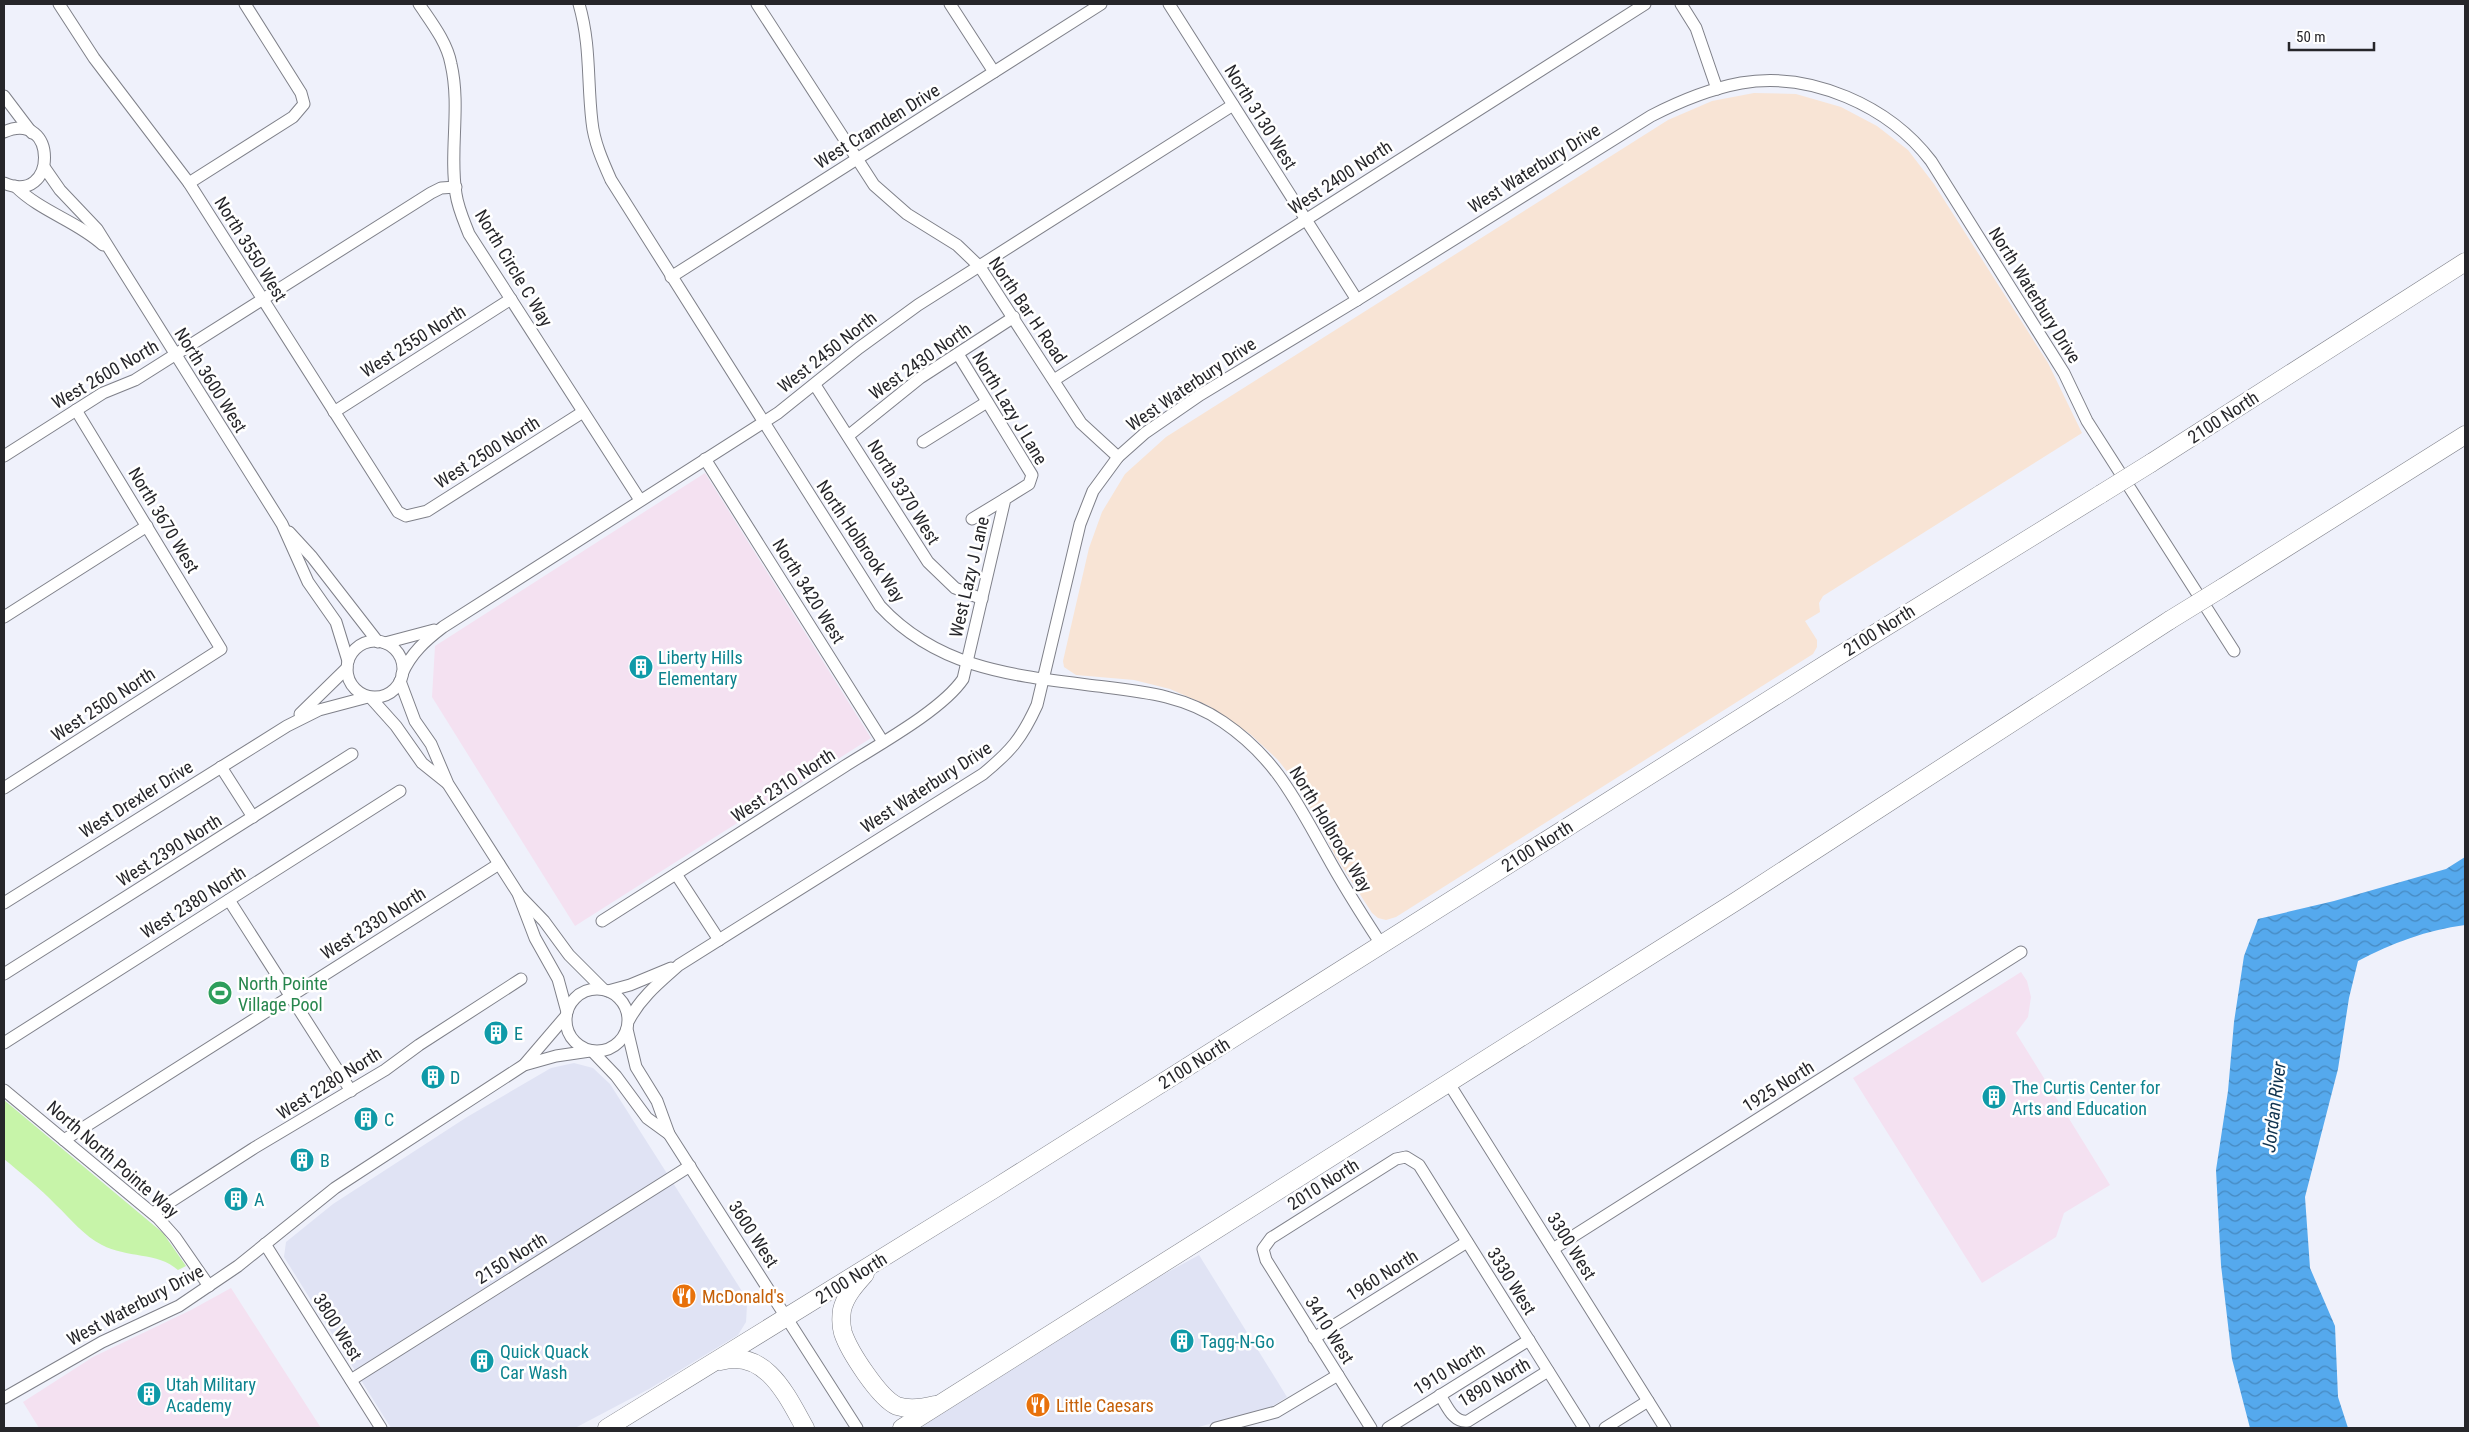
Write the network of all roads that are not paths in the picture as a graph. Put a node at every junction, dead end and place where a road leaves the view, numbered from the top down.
1 (59, 4) edge
2 (245, 4) edge
3 (419, 4) edge
4 (579, 4) edge
5 (757, 4) edge
6 (950, 4) edge
7 (1101, 4) edge
8 (1169, 4) edge
9 (1645, 4) edge
10 (1681, 4) edge
11 (994, 72) junction
12 (1718, 89) junction
13 (4, 96) edge
14 (1233, 105) junction
15 (4, 132) edge
16 (32, 133) junction
17 (856, 160) junction
18 (44, 167) junction
19 (189, 183) junction
20 (7, 185) edge
21 (456, 187) junction
22 (1306, 220) junction
23 (110, 254) junction
24 (2465, 262) edge
25 (980, 267) junction
26 (671, 277) junction
27 (511, 299) junction
28 (262, 300) junction
29 (1357, 300) junction
30 (1014, 317) junction
31 (958, 354) junction
32 (174, 355) junction
33 (1054, 380) junction
34 (815, 385) junction
35 (987, 402) junction
36 (76, 410) junction
37 (334, 412) junction
38 (584, 412) junction
39 (763, 422) junction
40 (848, 436) junction
41 (2465, 436) edge
42 (923, 442) dead end
43 (4, 456) edge
44 (1118, 457) junction
45 (705, 459) junction
46 (1032, 480) joint
47 (640, 500) junction
48 (1005, 500) junction
49 (406, 516) joint
50 (972, 519) dead end
51 (282, 524) junction
52 (147, 526) junction
53 (982, 599) junction
54 (4, 617) edge
55 (443, 626) junction
56 (381, 642) junction
57 (221, 649) joint
58 (2234, 650) dead end
59 (968, 663) junction
60 (348, 665) junction
61 (401, 677) junction
62 (1043, 679) junction
63 (369, 697) junction
64 (287, 726) junction
65 (883, 742) junction
66 (352, 754) dead end
67 (221, 767) junction
68 (448, 784) junction
69 (4, 788) edge
70 (400, 792) dead end
71 (253, 817) junction
72 (499, 864) junction
73 (676, 874) junction
74 (519, 895) junction
75 (229, 900) junction
76 (4, 903) edge
77 (602, 921) dead end
78 (719, 940) junction
79 (1381, 944) junction
80 (2021, 952) dead end
81 (679, 965) junction
82 (4, 974) edge
83 (521, 979) dead end
84 (606, 990) junction
85 (290, 996) junction
86 (566, 1014) junction
87 (628, 1025) junction
88 (4, 1043) edge
89 (591, 1051) junction
90 (524, 1065) junction
91 (1448, 1082) junction
92 (4, 1090) edge
93 (351, 1091) junction
94 (669, 1134) junction
95 (64, 1140) junction
96 (1406, 1157) joint
97 (690, 1166) junction
98 (152, 1214) junction
99 (1468, 1242) junction
100 (265, 1244) junction
101 (1263, 1249) joint
102 (1553, 1249) junction
103 (876, 1263) junction
104 (209, 1286) junction
105 (787, 1318) junction
106 (1314, 1338) junction
107 (1529, 1340) junction
108 (717, 1362) junction
109 (1548, 1371) junction
110 (1338, 1375) junction
111 (351, 1380) junction
112 (1440, 1395) junction
113 (4, 1398) edge
114 (1648, 1401) junction
115 (942, 1403) junction
116 (381, 1428) edge
117 (607, 1428) edge
118 (806, 1428) edge
119 (857, 1428) edge
120 (902, 1428) edge
121 (1216, 1428) edge
122 (1371, 1428) edge
123 (1388, 1428) edge
124 (1584, 1428) edge
125 (1605, 1428) edge
126 (1665, 1428) edge

1 - 19 street, North 3550 West
2 - 19 street
3 - 21 street, North Circle C Way
4 - 26 street, North Holbrook Way
5 - 17 street, North Bar H Road
6 - 11 street
7 - 11 street, West Cramden Drive
8 - 14 street, North 3130 West
9 - 22 street, West 2400 North
10 - 12 street
11 - 17 street, West Cramden Drive
12 - 29 street, West Waterbury Drive
12 - 58 street, North Waterbury Drive
13 - 16 street
14 - 22 street, North 3130 West
14 - 25 street, West 2450 North
15 - 16 street
16 - 18 street
17 - 25 street, North Bar H Road
17 - 26 street, West Cramden Drive
18 - 20 street
18 - 23 street, North 3600 West
19 - 28 street, North 3550 West
20 - 23 street, North 3600 West
21 - 27 street, North Circle C Way
21 - 28 street, West 2600 North
22 - 29 street, North 3130 West
22 - 33 street, West 2400 North
23 - 32 street, North 3600 West
24 - 79 highway, 2100 North, bridge
25 - 30 street, North Bar H Road
25 - 34 street, West 2450 North
26 - 39 street, North Holbrook Way
27 - 37 street, West 2550 North
27 - 38 street, North Circle C Way
28 - 32 street, West 2600 North
28 - 37 street, North 3550 West
29 - 44 street, West Waterbury Drive
30 - 31 street, West 2430 North
30 - 33 street, North Bar H Road
31 - 35 street, North Lazy J Lane
31 - 40 street, West 2430 North
32 - 36 street, West 2600 North
32 - 51 street, North 3600 West
33 - 44 street, North Bar H Road
34 - 39 street, West 2450 North
34 - 40 street, North 3370 West
35 - 42 street
35 - 46 street, North Lazy J Lane
36 - 43 street, West 2600 North
36 - 52 street, North 3670 West
37 - 49 street, North 3550 West
38 - 47 street, North Circle C Way
38 - 49 street, West 2500 North
39 - 45 street, West 2450 North
39 - 59 street, North Holbrook Way
40 - 53 street, North 3370 West
41 - 91 highway, bridge
44 - 62 street, West Waterbury Drive
45 - 47 street, West 2450 North
45 - 65 street, North 3420 West
46 - 48 street, West Lazy J Lane
47 - 55 street, West 2450 North
48 - 50 street, West Lazy J Lane
48 - 53 street, West Lazy J Lane
51 - 56 street, North 3600 West
51 - 60 street, North 3600 West
52 - 54 street
52 - 57 street, North 3670 West
53 - 59 street, West Lazy J Lane
55 - 56 street, West 2450 North
55 - 61 street, West 2450 North
56 - 60 street
56 - 61 street
57 - 69 street, West 2500 North
59 - 62 street, North Holbrook Way
59 - 65 street, West 2310 North
60 - 63 street
60 - 64 street, West Drexler Drive
61 - 63 street
61 - 68 street
62 - 78 street, West Waterbury Drive
62 - 79 street, North Holbrook Way
63 - 64 street, West Drexler Drive
63 - 68 street
64 - 67 street, West Drexler Drive
65 - 73 street, West 2310 North
66 - 71 street, West 2390 North
67 - 71 street
67 - 76 street, West Drexler Drive
68 - 72 street
70 - 75 street, West 2380 North
71 - 82 street, West 2390 North
72 - 74 street
72 - 85 street, West 2330 North
73 - 77 street, West 2310 North
73 - 78 street
74 - 84 street
74 - 86 street
75 - 85 street
75 - 88 street, West 2380 North
78 - 81 street, West Waterbury Drive
79 - 103 highway, 2100 North
80 - 102 street, 1925 North
81 - 84 street, West Waterbury Drive
81 - 87 street, West Waterbury Drive
83 - 93 street, West 2280 North
84 - 86 street
84 - 87 street
85 - 93 street
85 - 95 street, West 2330 North
86 - 89 street
86 - 90 street, West Waterbury Drive
87 - 89 street
87 - 94 street
89 - 90 street, West Waterbury Drive
89 - 94 street
90 - 100 street, West Waterbury Drive
91 - 102 street, 3300 West
91 - 115 highway
92 - 95 street, North North Pointe Way
93 - 98 street, West 2280 North
94 - 97 street, 3600 West
95 - 98 street, North North Pointe Way
96 - 99 street, 3330 West
96 - 101 street, 2010 North
97 - 105 street, 3600 West
97 - 111 street, 2150 North
98 - 104 street, North North Pointe Way
99 - 106 street, 1960 North
99 - 107 street, 3330 West
100 - 104 street, West Waterbury Drive
100 - 111 street, 3800 West
101 - 106 street, 3410 West
102 - 114 street, 3300 West
103 - 105 highway, 2100 North
103 - 115 highway
104 - 113 street, West Waterbury Drive
105 - 108 highway, 2100 North
105 - 119 street, 3600 West
106 - 110 street, 3410 West
107 - 109 street, 3330 West
107 - 112 street, 1910 North
108 - 117 highway, 2100 North
108 - 118 highway
109 - 112 street, 1890 North
109 - 124 street, 3330 West
110 - 121 street
110 - 122 street, 3410 West
111 - 116 street, 3800 West
112 - 123 street, 1910 North
114 - 125 street
114 - 126 street, 3300 West
115 - 120 highway

